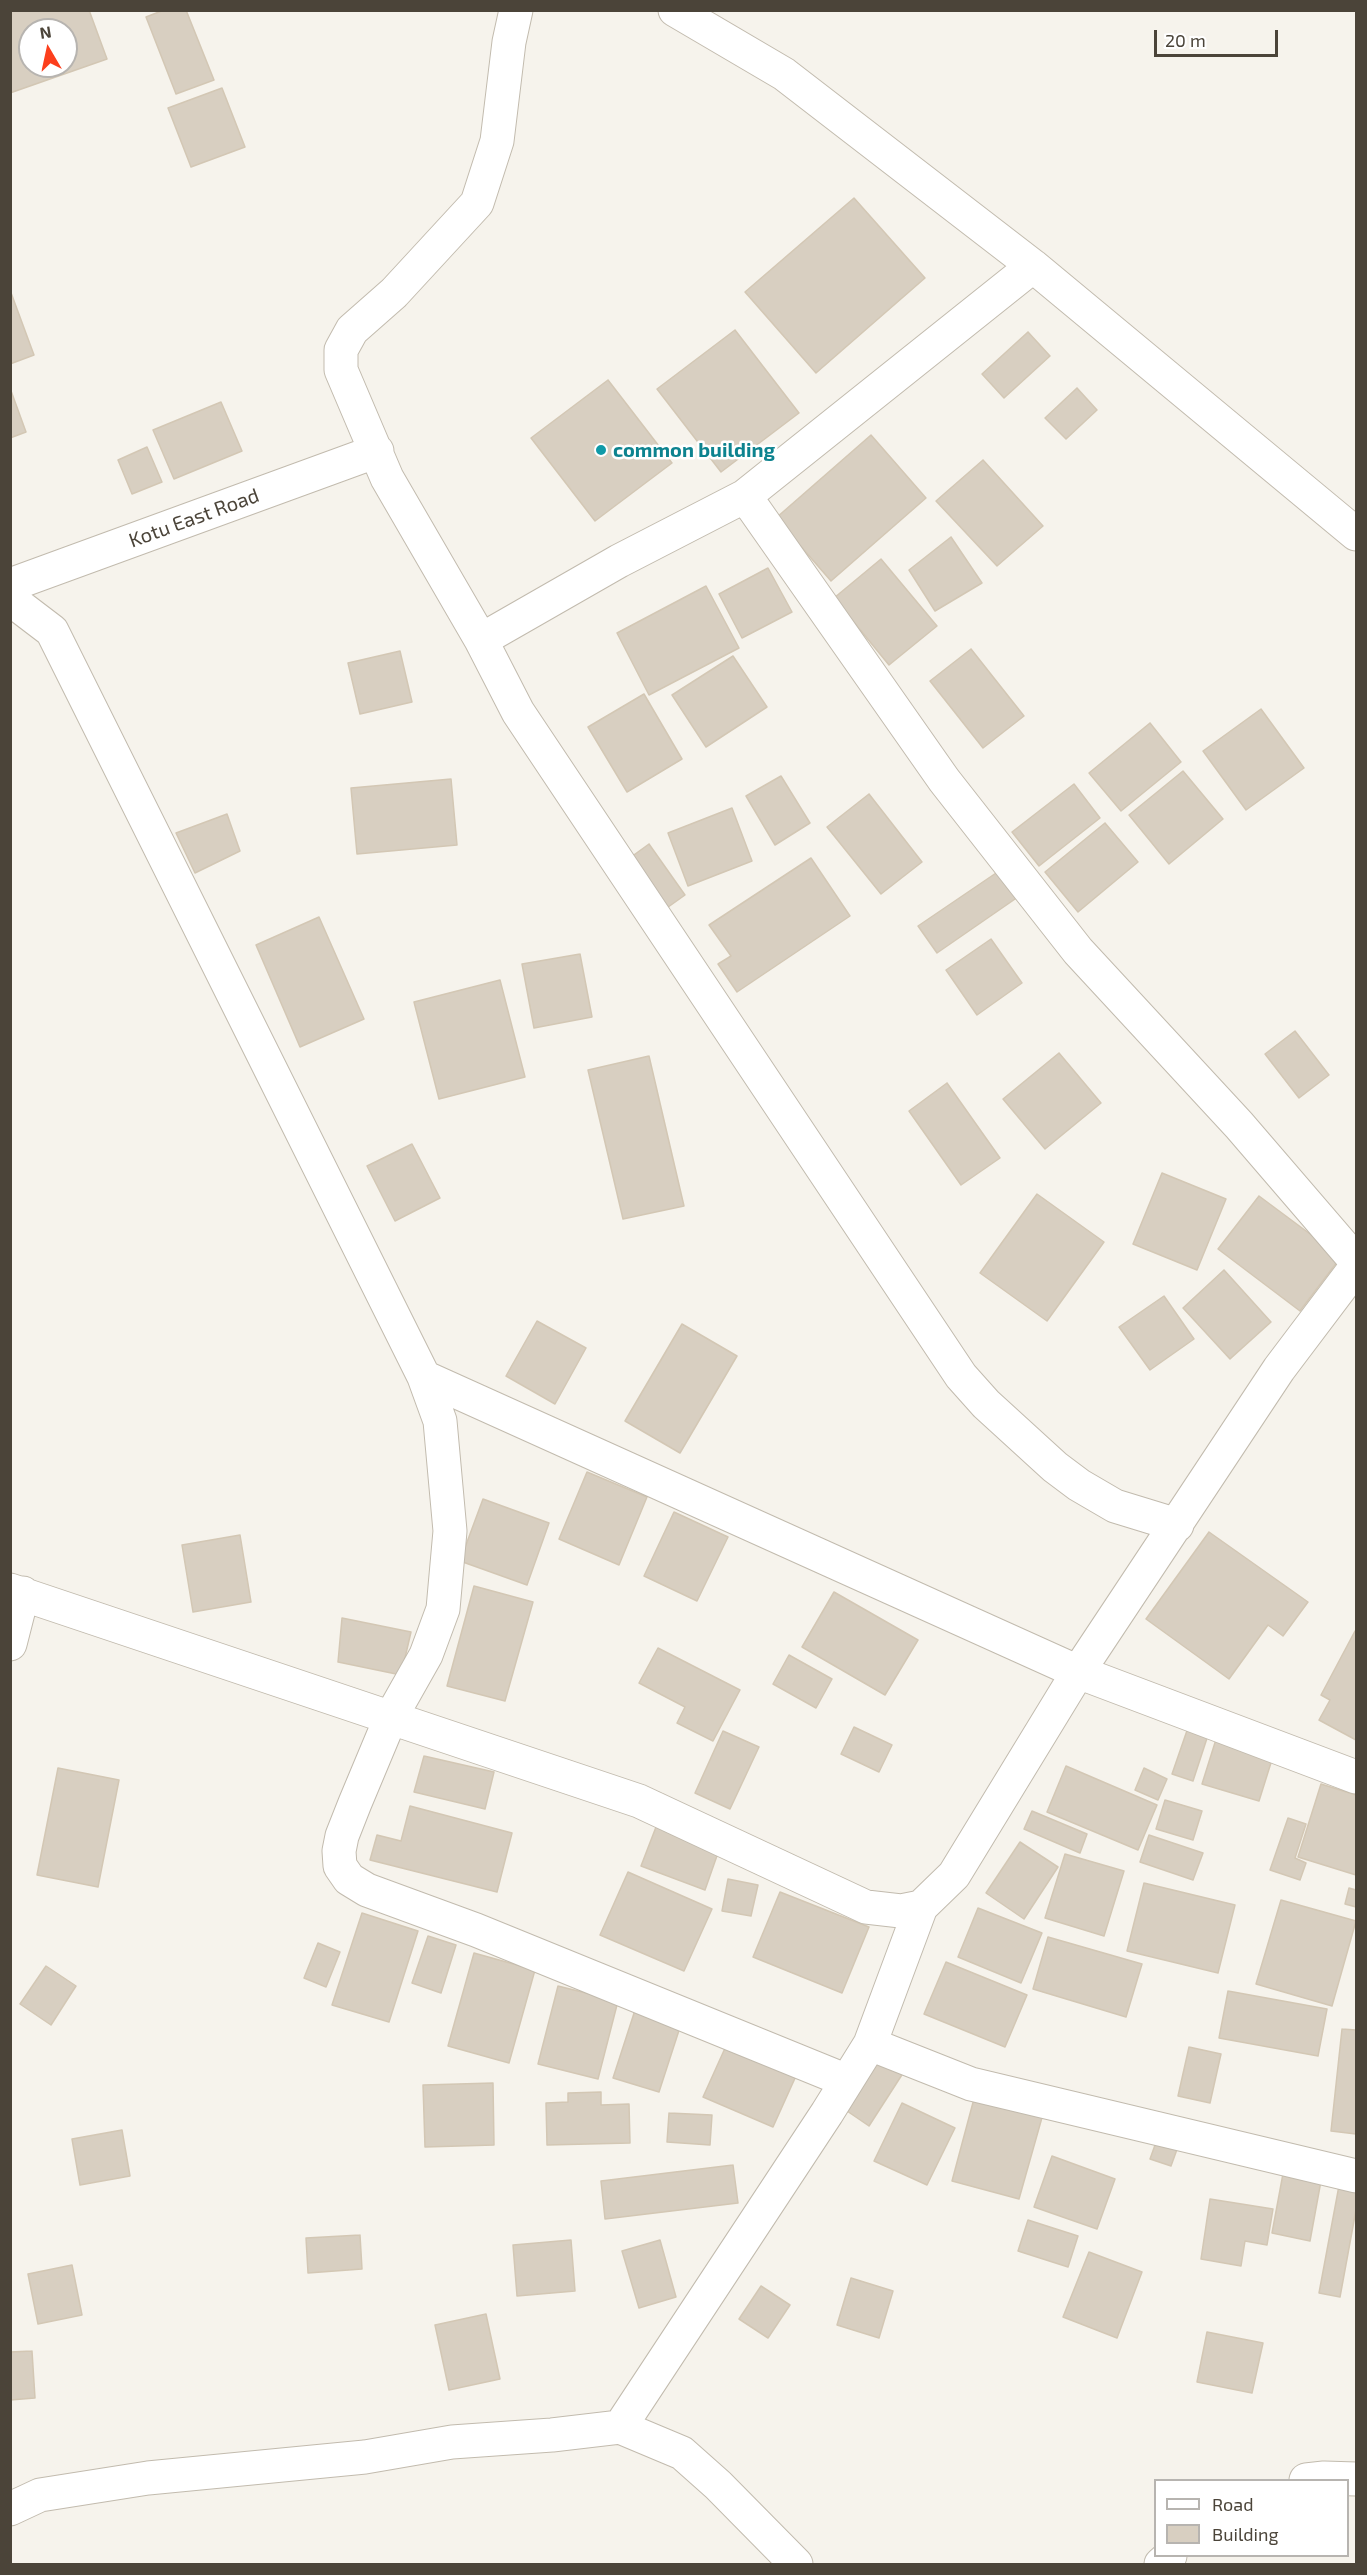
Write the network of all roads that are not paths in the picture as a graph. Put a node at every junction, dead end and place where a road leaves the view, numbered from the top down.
1 (516, 10) edge
2 (675, 10) edge
3 (1033, 266) junction
4 (377, 451) junction
5 (746, 496) junction
6 (1356, 534) edge
7 (10, 585) edge
8 (10, 598) edge
9 (482, 640) junction
10 (1356, 1261) edge
11 (1356, 1267) edge
12 (424, 1377) junction
13 (1177, 1525) junction
14 (17, 1592) edge
15 (10, 1644) edge
16 (1078, 1672) junction
17 (391, 1717) junction
18 (1356, 1777) edge
19 (921, 1907) junction
20 (870, 2044) junction
21 (847, 2081) junction
22 (1356, 2176) edge
23 (620, 2427) junction
24 (1356, 2478) edge
25 (1318, 2479) edge
26 (10, 2509) edge
27 (796, 2565) edge

1 - 4 street
2 - 3 street
3 - 5 street
3 - 6 street
4 - 7 street, Kotu East Road
4 - 9 street
5 - 9 street
5 - 10 street
8 - 12 street
9 - 13 street
11 - 13 street
12 - 16 street
12 - 17 street
13 - 16 street
14 - 15 street
14 - 17 street
16 - 18 street
16 - 19 street
17 - 19 street
17 - 21 street
19 - 20 street
20 - 21 street
20 - 22 street
21 - 23 street
23 - 26 street
23 - 27 street
24 - 25 street

